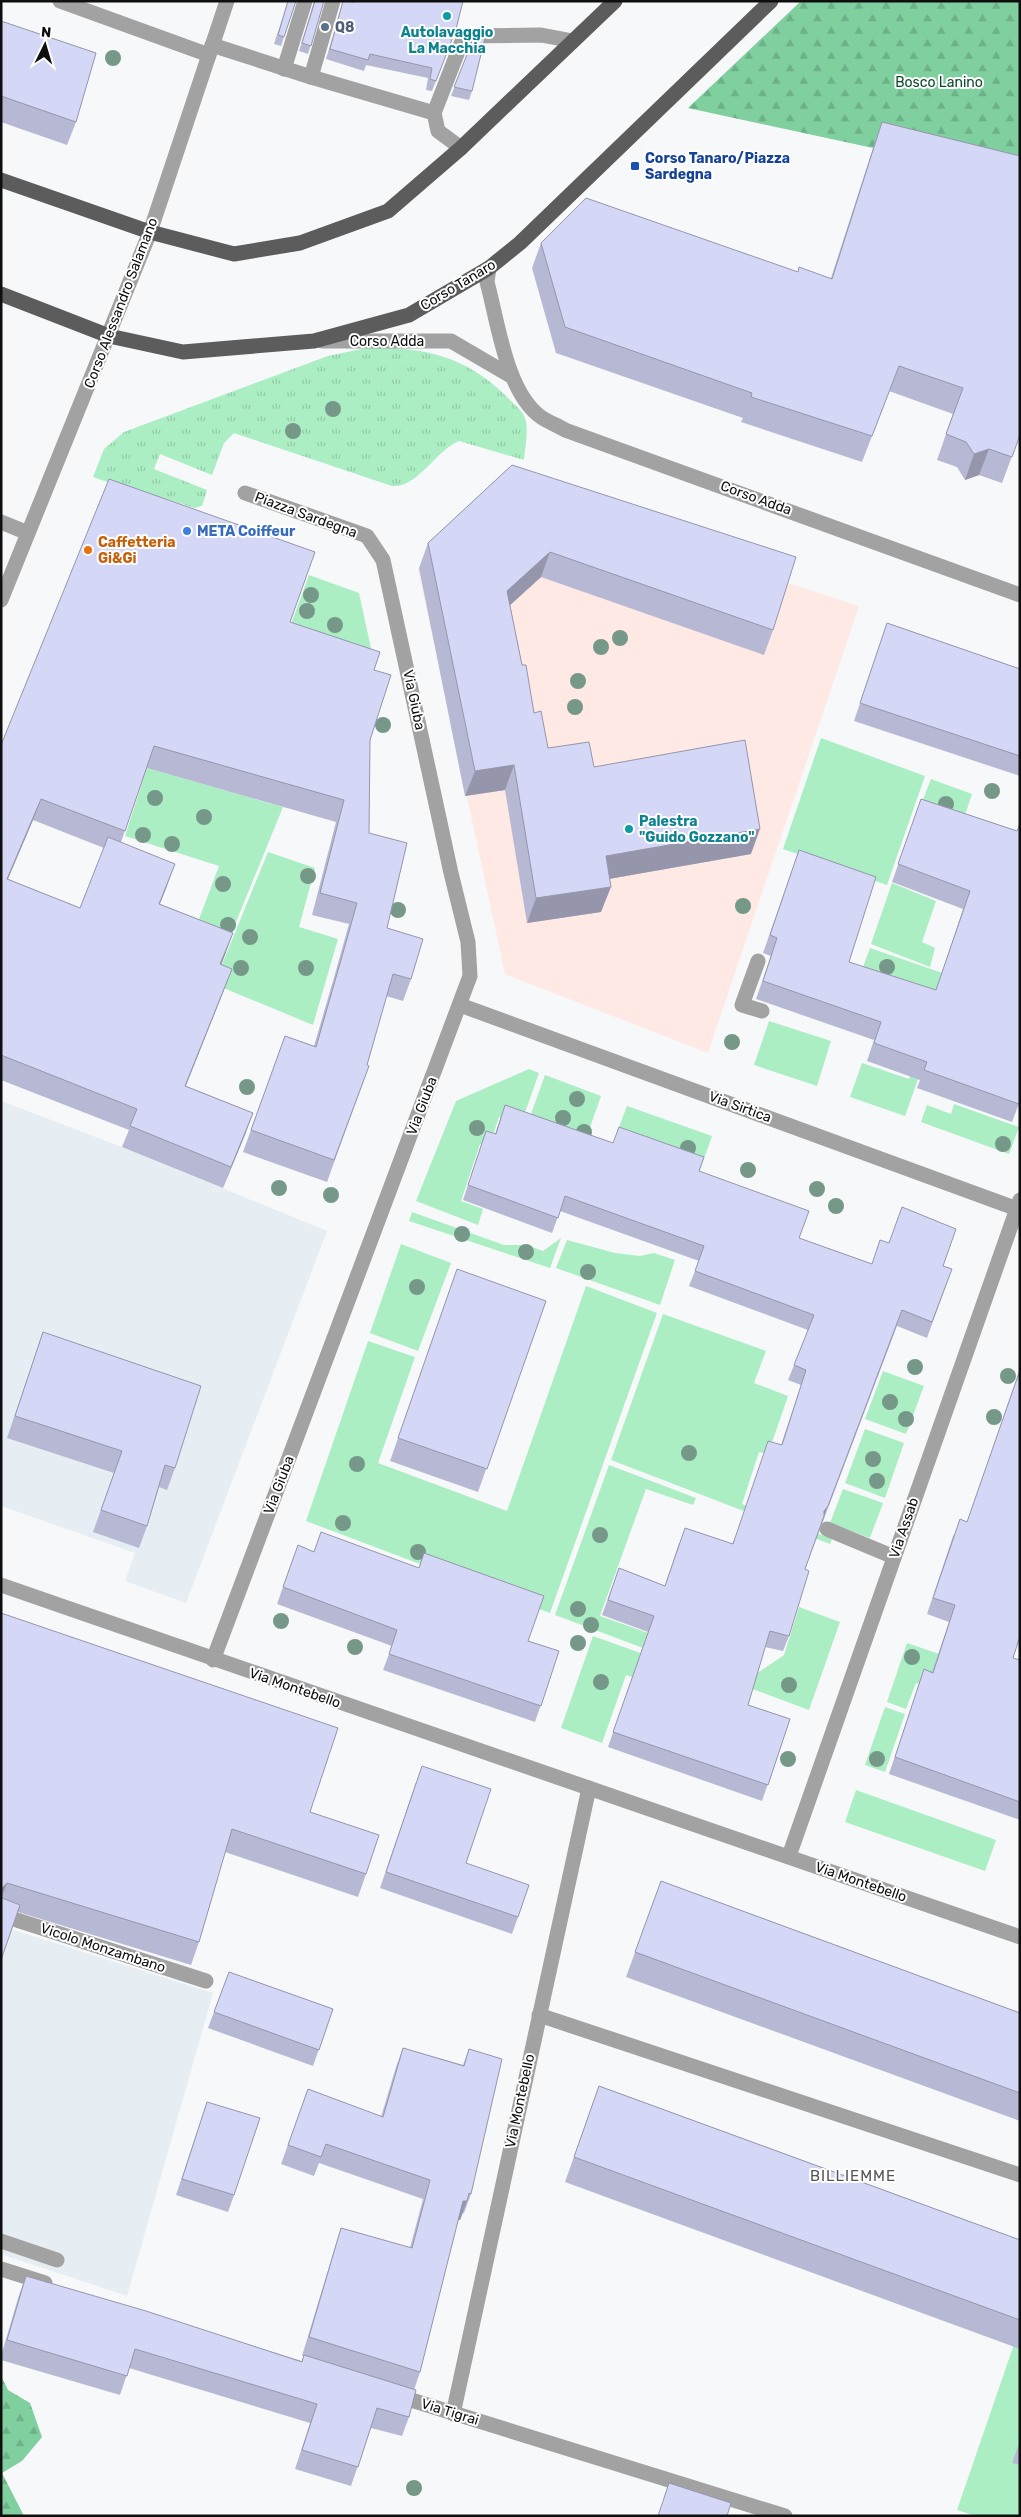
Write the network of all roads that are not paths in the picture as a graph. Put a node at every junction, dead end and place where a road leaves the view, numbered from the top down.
1 (60, 1) edge
2 (227, 1) edge
3 (305, 1) edge
4 (333, 1) edge
5 (615, 1) edge
6 (771, 1) edge
7 (572, 42) junction
8 (210, 50) junction
9 (284, 69) junction
10 (311, 78) junction
11 (434, 113) junction
12 (461, 148) junction
13 (1, 180) edge
14 (150, 232) junction
15 (489, 268) junction
16 (1, 294) edge
17 (109, 336) junction
18 (314, 341) junction
19 (511, 376) junction
20 (245, 493) dead end
21 (1, 522) edge
22 (28, 533) junction
23 (367, 536) joint
24 (1020, 595) edge
25 (1, 600) edge
26 (758, 961) dead end
27 (460, 1005) junction
28 (762, 1011) dead end
29 (1019, 1206) edge
30 (827, 1529) edge
31 (894, 1557) junction
32 (1, 1585) edge
33 (213, 1660) junction
34 (589, 1788) junction
35 (789, 1856) junction
36 (1, 1915) edge
37 (1020, 1938) edge
38 (206, 1980) dead end
39 (539, 2015) junction
40 (1020, 2175) edge
41 (1, 2241) edge
42 (56, 2260) dead end
43 (1, 2269) edge
44 (57, 2287) edge
45 (377, 2390) edge
46 (453, 2414) junction
47 (785, 2516) edge

1 - 8 street
2 - 8 street, Corso Alessandro Salamano
3 - 9 street
4 - 10 street
5 - 7 main road
6 - 15 main road, Corso Tanaro
7 - 11 street
7 - 12 main road
8 - 9 street
8 - 14 street, Corso Alessandro Salamano
9 - 10 street
10 - 11 street
11 - 12 street
12 - 14 main road
13 - 14 main road
14 - 17 street, Corso Alessandro Salamano
15 - 18 main road, Corso Tanaro
15 - 19 street, Corso Adda
16 - 17 main road, Corso Tanaro
17 - 18 main road, Corso Tanaro
17 - 22 street, Corso Alessandro Salamano
18 - 19 street, Corso Adda
19 - 24 street, Corso Adda
20 - 23 street, Piazza Sardegna
21 - 22 street
22 - 25 street, Corso Alessandro Salamano
23 - 27 street, Via Giuba
26 - 28 street
27 - 29 street, Via Sirtica
27 - 33 street, Via Giuba
29 - 31 street, Via Assab
30 - 31 street
31 - 35 street, Via Assab
32 - 33 street, Via Montebello
33 - 34 street, Via Montebello
34 - 35 street, Via Montebello
34 - 39 street, Via Montebello
35 - 37 street, Via Montebello
36 - 38 street, Vicolo Monzambano
39 - 40 street
39 - 46 street, Via Montebello
41 - 42 street
43 - 44 street
45 - 46 street, Via Tigrai
46 - 47 street, Via Tigrai

